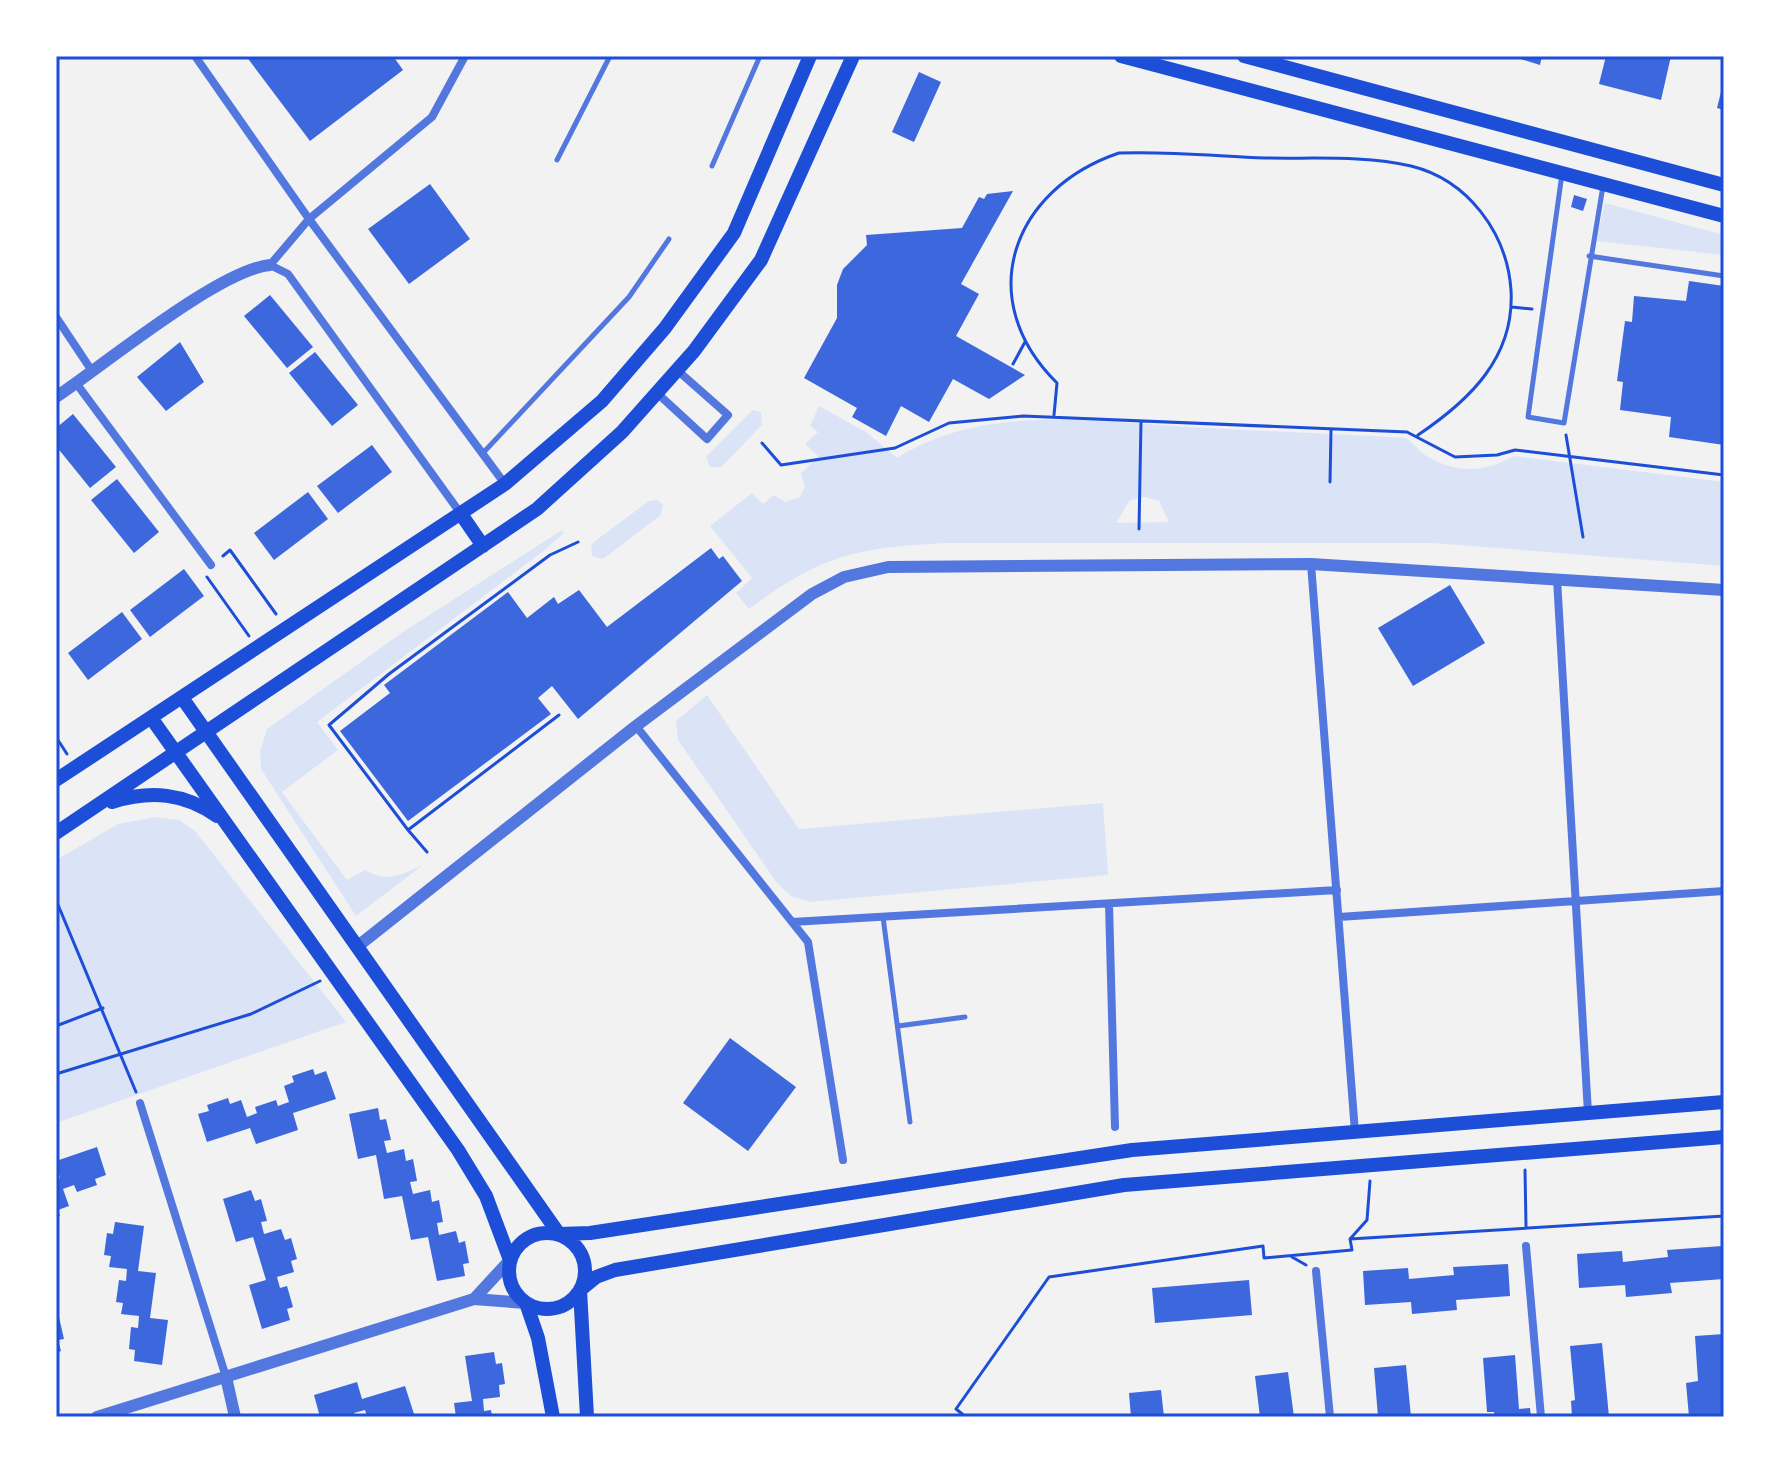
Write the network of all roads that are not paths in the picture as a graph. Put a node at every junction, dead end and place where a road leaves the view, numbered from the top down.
1 (195, 56) edge
2 (465, 56) edge
3 (610, 56) edge
4 (760, 56) edge
5 (810, 56) edge
6 (853, 56) edge
7 (1121, 56) edge
8 (1244, 56) edge
9 (557, 160) dead end
10 (712, 166) dead end
11 (1562, 173) junction
12 (1603, 184) junction
13 (1724, 185) edge
14 (1724, 216) edge
15 (309, 219) junction
16 (669, 239) dead end
17 (1589, 256) junction
18 (270, 265) junction
19 (1724, 276) edge
20 (56, 317) edge
21 (677, 370) junction
22 (92, 371) junction
23 (76, 383) junction
24 (657, 393) junction
25 (56, 397) edge
26 (482, 453) junction
27 (505, 484) junction
28 (461, 514) junction
29 (483, 546) junction
30 (1311, 564) junction
31 (211, 565) road end
32 (1557, 579) junction
33 (1724, 590) edge
34 (183, 699) junction
35 (152, 719) junction
36 (636, 726) junction
37 (207, 732) junction
38 (177, 753) junction
39 (56, 780) edge
40 (95, 807) junction
41 (224, 821) junction
42 (56, 833) edge
43 (1337, 890) junction
44 (1724, 891) edge
45 (1576, 901) junction
46 (1109, 904) junction
47 (883, 917) junction
48 (1339, 917) junction
49 (792, 922) junction
50 (358, 946) junction
51 (965, 1017) dead end
52 (898, 1026) junction
53 (1724, 1102) edge
54 (140, 1103) road end
55 (1588, 1113) junction
56 (910, 1122) dead end
57 (1115, 1127) dead end
58 (1355, 1132) junction
59 (1724, 1137) edge
60 (843, 1160) dead end
61 (559, 1234) junction
62 (1526, 1246) road end
63 (510, 1260) junction
64 (1316, 1271) road end
65 (580, 1290) junction
66 (474, 1299) junction
67 (526, 1303) junction
68 (226, 1377) junction
69 (97, 1417) edge
70 (235, 1417) edge
71 (553, 1417) edge
72 (587, 1417) edge
73 (1330, 1417) edge
74 (1541, 1417) edge

1 - 15 street
2 - 15 street
3 - 9 lane
4 - 10 lane
5 - 27 main road
6 - 21 main road
7 - 11 main road
8 - 13 main road
11 - 12 main road
11 - 17 lane
12 - 14 main road
12 - 17 lane
15 - 18 street
15 - 26 street
16 - 26 lane
17 - 19 lane
18 - 22 street
18 - 28 street
20 - 22 street
21 - 24 main road
21 - 24 street
22 - 23 street
23 - 25 street
23 - 31 street
24 - 29 main road
26 - 27 street
27 - 28 main road
28 - 29 main road
28 - 34 main road
29 - 37 main road
30 - 32 street
30 - 36 street
30 - 43 street
32 - 33 street
32 - 45 street
34 - 35 main road
34 - 37 main road
35 - 38 main road
35 - 39 main road
36 - 49 street
36 - 50 street
37 - 38 main road
37 - 50 main road
38 - 40 main road
38 - 41 main road
40 - 41 main road
40 - 42 main road
41 - 63 main road
43 - 46 street
43 - 48 street
44 - 45 street
45 - 48 street
45 - 55 street
46 - 47 street
46 - 57 street
47 - 49 street
47 - 52 lane
48 - 58 street
49 - 60 street
50 - 61 main road
51 - 52 lane
52 - 56 lane
53 - 55 main road
54 - 68 street
55 - 58 main road
58 - 61 main road
59 - 65 main road
61 - 63 main road
61 - 65 main road
62 - 74 street
63 - 66 street
63 - 67 main road
64 - 73 street
65 - 67 main road
65 - 72 main road
66 - 67 street
66 - 68 street
67 - 71 main road
68 - 69 street
68 - 70 street

